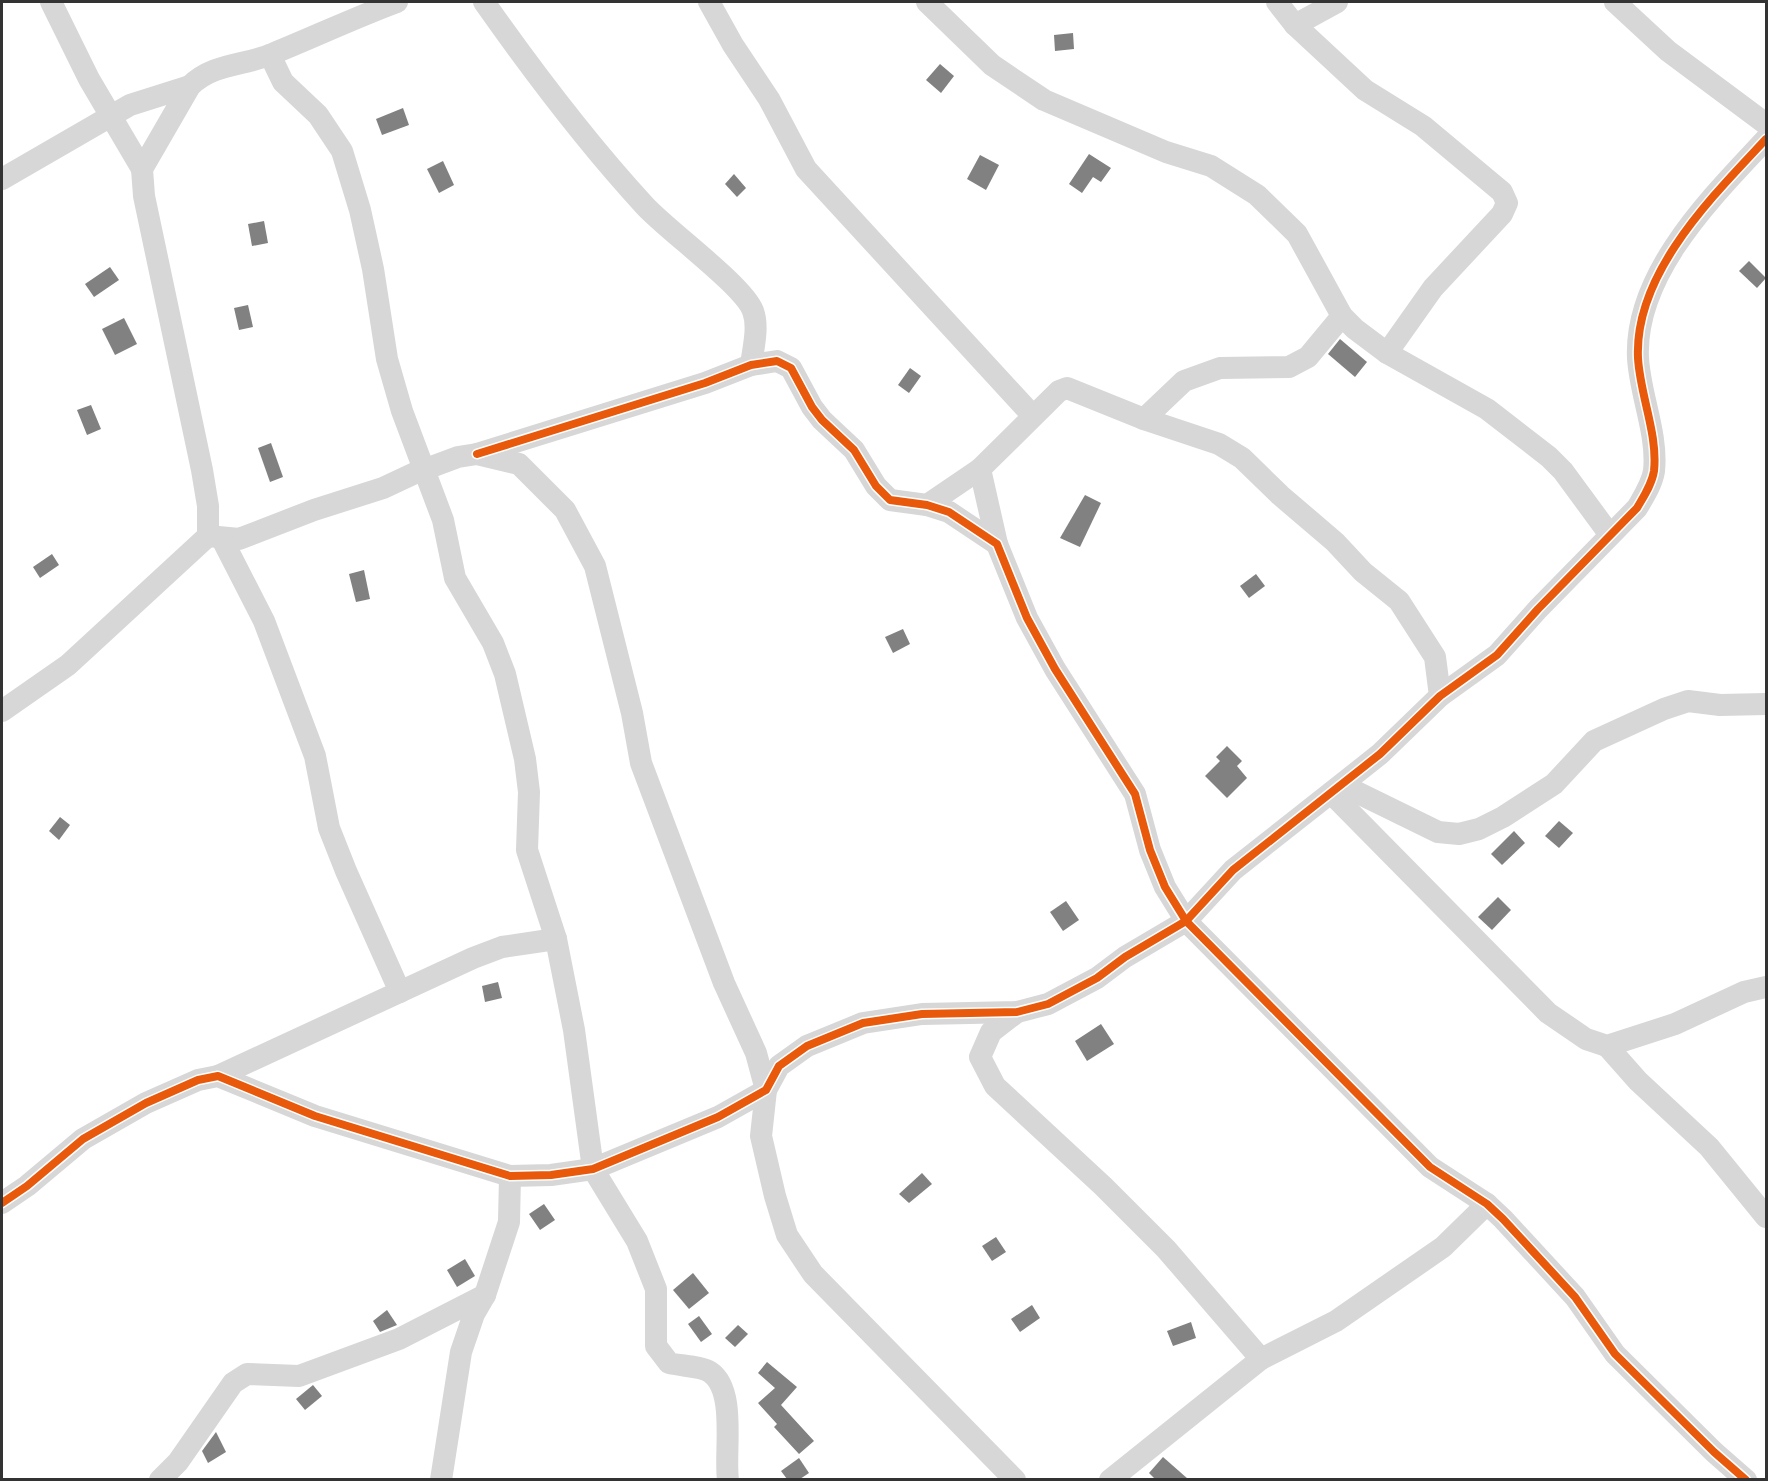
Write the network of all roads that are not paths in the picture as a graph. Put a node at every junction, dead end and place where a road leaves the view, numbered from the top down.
1 (51, 2) edge
2 (397, 2) edge
3 (484, 2) edge
4 (709, 2) edge
5 (927, 2) edge
6 (1277, 2) edge
7 (1336, 2) edge
8 (1616, 2) edge
9 (1295, 25) junction
10 (270, 55) junction
11 (190, 86) junction
12 (112, 116) junction
13 (1767, 124) edge
14 (1767, 139) edge
15 (142, 169) junction
16 (2, 179) edge
17 (1342, 316) junction
18 (1387, 353) junction
19 (751, 365) junction
20 (1033, 416) junction
21 (1144, 419) junction
22 (477, 454) junction
23 (424, 470) junction
24 (980, 470) junction
25 (927, 505) junction
26 (1610, 535) junction
27 (215, 537) junction
28 (997, 544) junction
29 (1440, 696) junction
30 (1767, 704) edge
31 (2, 711) edge
32 (1336, 789) junction
33 (1186, 921) junction
34 (556, 939) junction
35 (1767, 987) edge
36 (400, 992) junction
37 (1017, 1012) junction
38 (1607, 1046) junction
39 (218, 1076) junction
40 (766, 1090) junction
41 (593, 1169) junction
42 (510, 1176) junction
43 (2, 1203) edge
44 (1487, 1204) junction
45 (1767, 1217) edge
46 (485, 1294) junction
47 (1261, 1359) junction
48 (724, 1476) edge
49 (160, 1479) edge
50 (441, 1479) edge
51 (1015, 1479) edge
52 (1110, 1479) edge
53 (1746, 1479) edge

1 - 12 street
2 - 10 street
3 - 19 street
4 - 20 street
5 - 17 street
6 - 9 street
7 - 9 street
8 - 13 street
9 - 18 street
10 - 11 street
10 - 23 street
11 - 12 street
11 - 15 street
12 - 15 street
12 - 16 street
14 - 26 street
15 - 27 street
17 - 18 street
17 - 21 street
18 - 26 street
19 - 22 street
19 - 25 street
20 - 21 street
20 - 24 street
21 - 29 street
22 - 23 street
22 - 40 street
23 - 27 street
23 - 34 street
24 - 25 street
24 - 28 street
25 - 28 street
26 - 29 street
27 - 31 street
27 - 36 street
28 - 33 street
29 - 32 street
30 - 32 street
32 - 33 street
32 - 38 street
33 - 37 street
33 - 44 street
34 - 36 street
34 - 41 street
35 - 38 street
36 - 39 street
37 - 40 street
37 - 47 street
38 - 45 street
39 - 42 street
39 - 43 street
40 - 41 street
40 - 51 street
41 - 42 street
41 - 48 street
42 - 46 street
44 - 47 street
44 - 53 street
46 - 49 street
46 - 50 street
47 - 52 street

